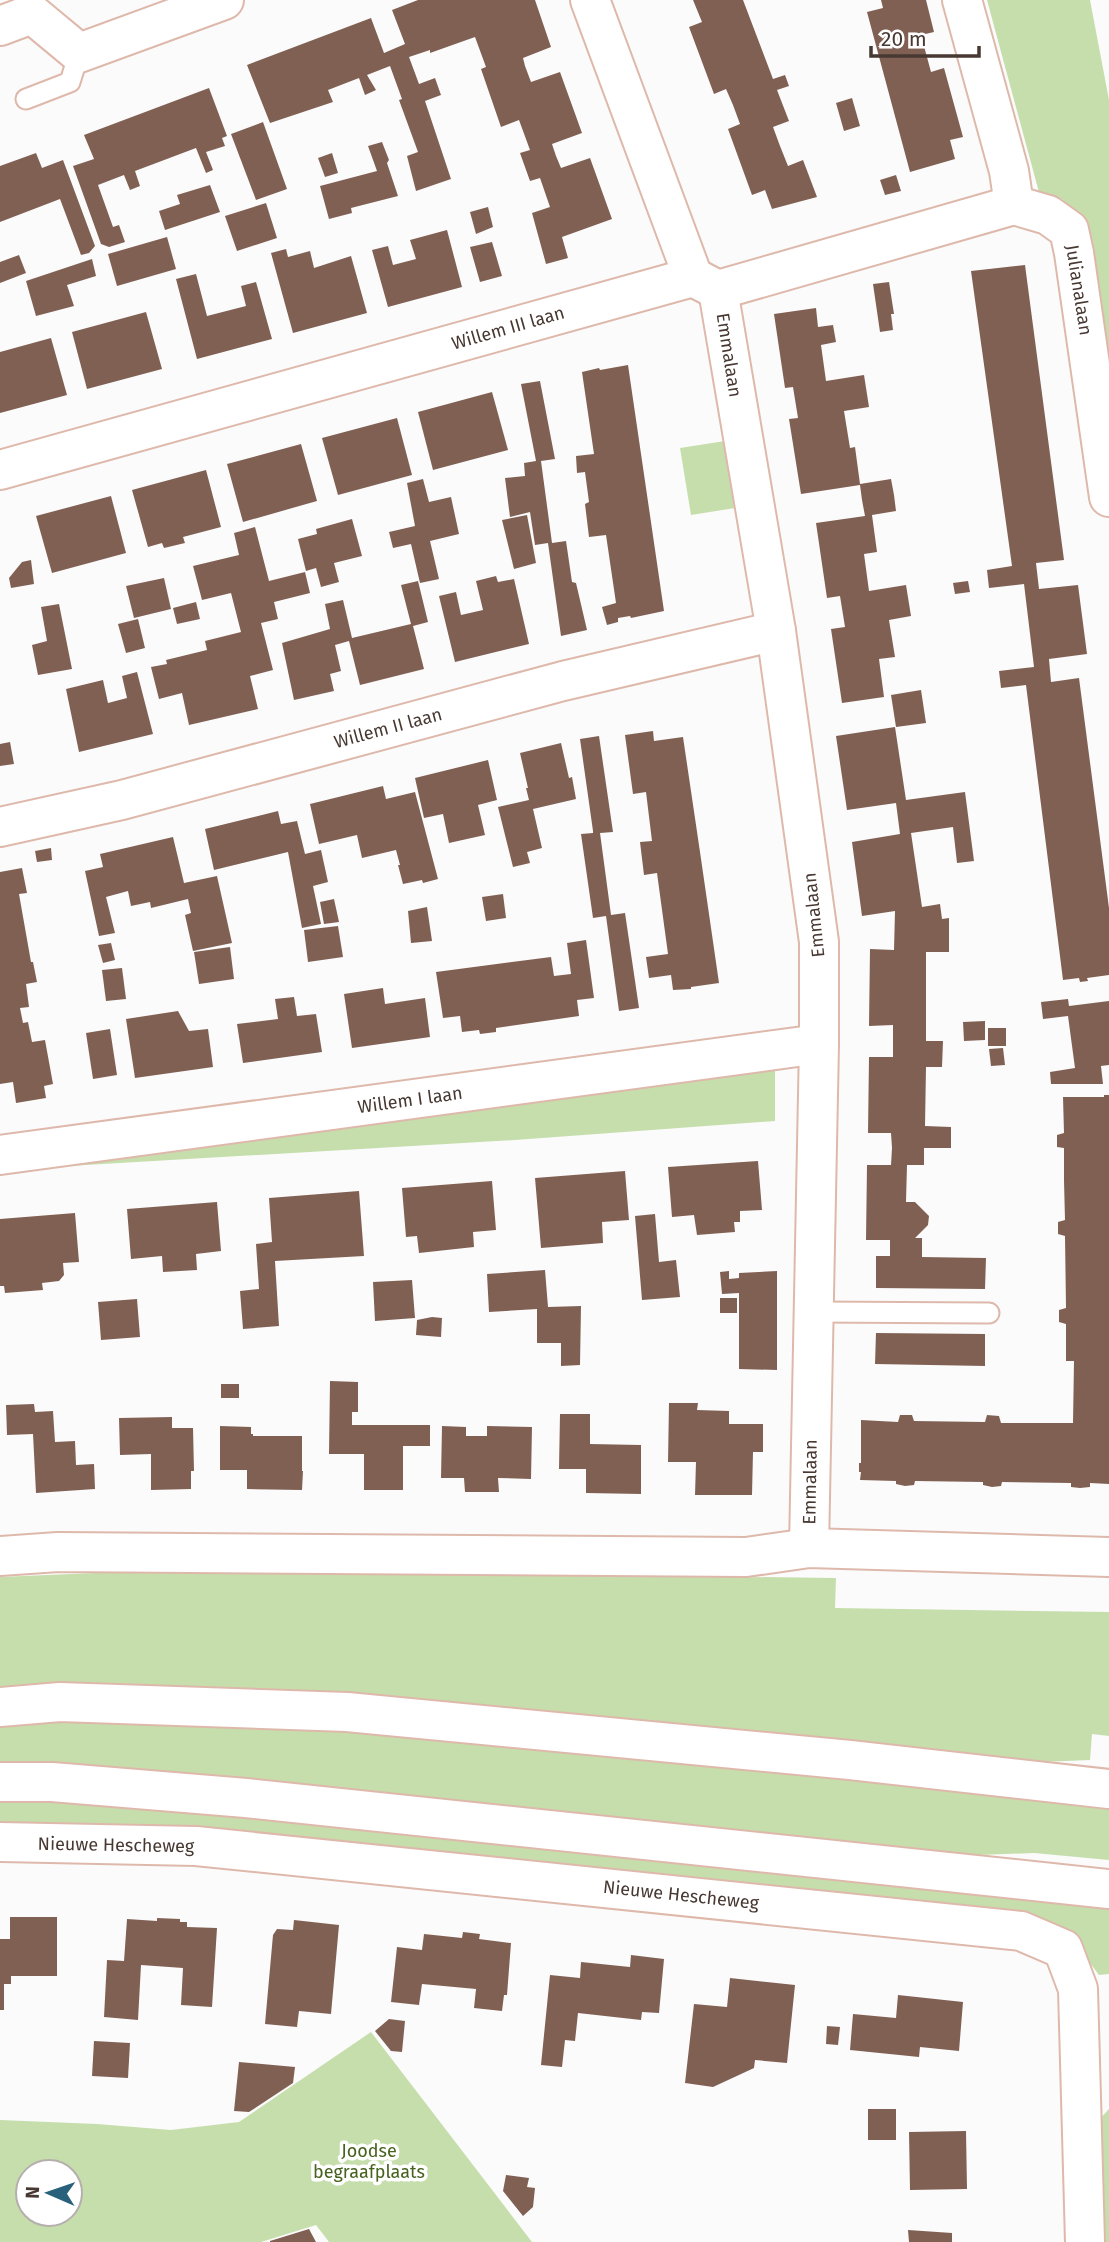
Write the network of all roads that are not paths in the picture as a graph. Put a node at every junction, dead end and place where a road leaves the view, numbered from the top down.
1 (224, 0) edge
2 (590, 0) edge
3 (962, 0) edge
4 (0, 26) edge
5 (79, 53) junction
6 (26, 99) dead end
7 (1014, 205) junction
8 (705, 284) junction
9 (0, 470) edge
10 (1109, 497) edge
11 (776, 631) junction
12 (0, 827) edge
13 (819, 1044) junction
14 (0, 1155) edge
15 (813, 1312) junction
16 (989, 1313) dead end
17 (809, 1548) junction
18 (0, 1556) edge
19 (1109, 1557) edge
20 (0, 1707) edge
21 (0, 1782) edge
22 (1109, 1789) edge
23 (0, 1842) edge
24 (1109, 1889) edge
25 (1085, 2242) edge

1 - 5 street
2 - 8 street, Emmalaan
3 - 7 street
4 - 5 street
5 - 6 lane
7 - 8 street, Willem III laan
7 - 10 street, Julianalaan
8 - 9 street, Willem III laan
8 - 11 street, Emmalaan
11 - 12 street, Willem II laan
11 - 13 street, Emmalaan
13 - 14 street, Willem I laan
13 - 15 street, Emmalaan
15 - 16 lane
15 - 17 street, Emmalaan
17 - 18 street
17 - 19 street
20 - 22 street
21 - 24 street
23 - 25 street, Nieuwe Hescheweg

